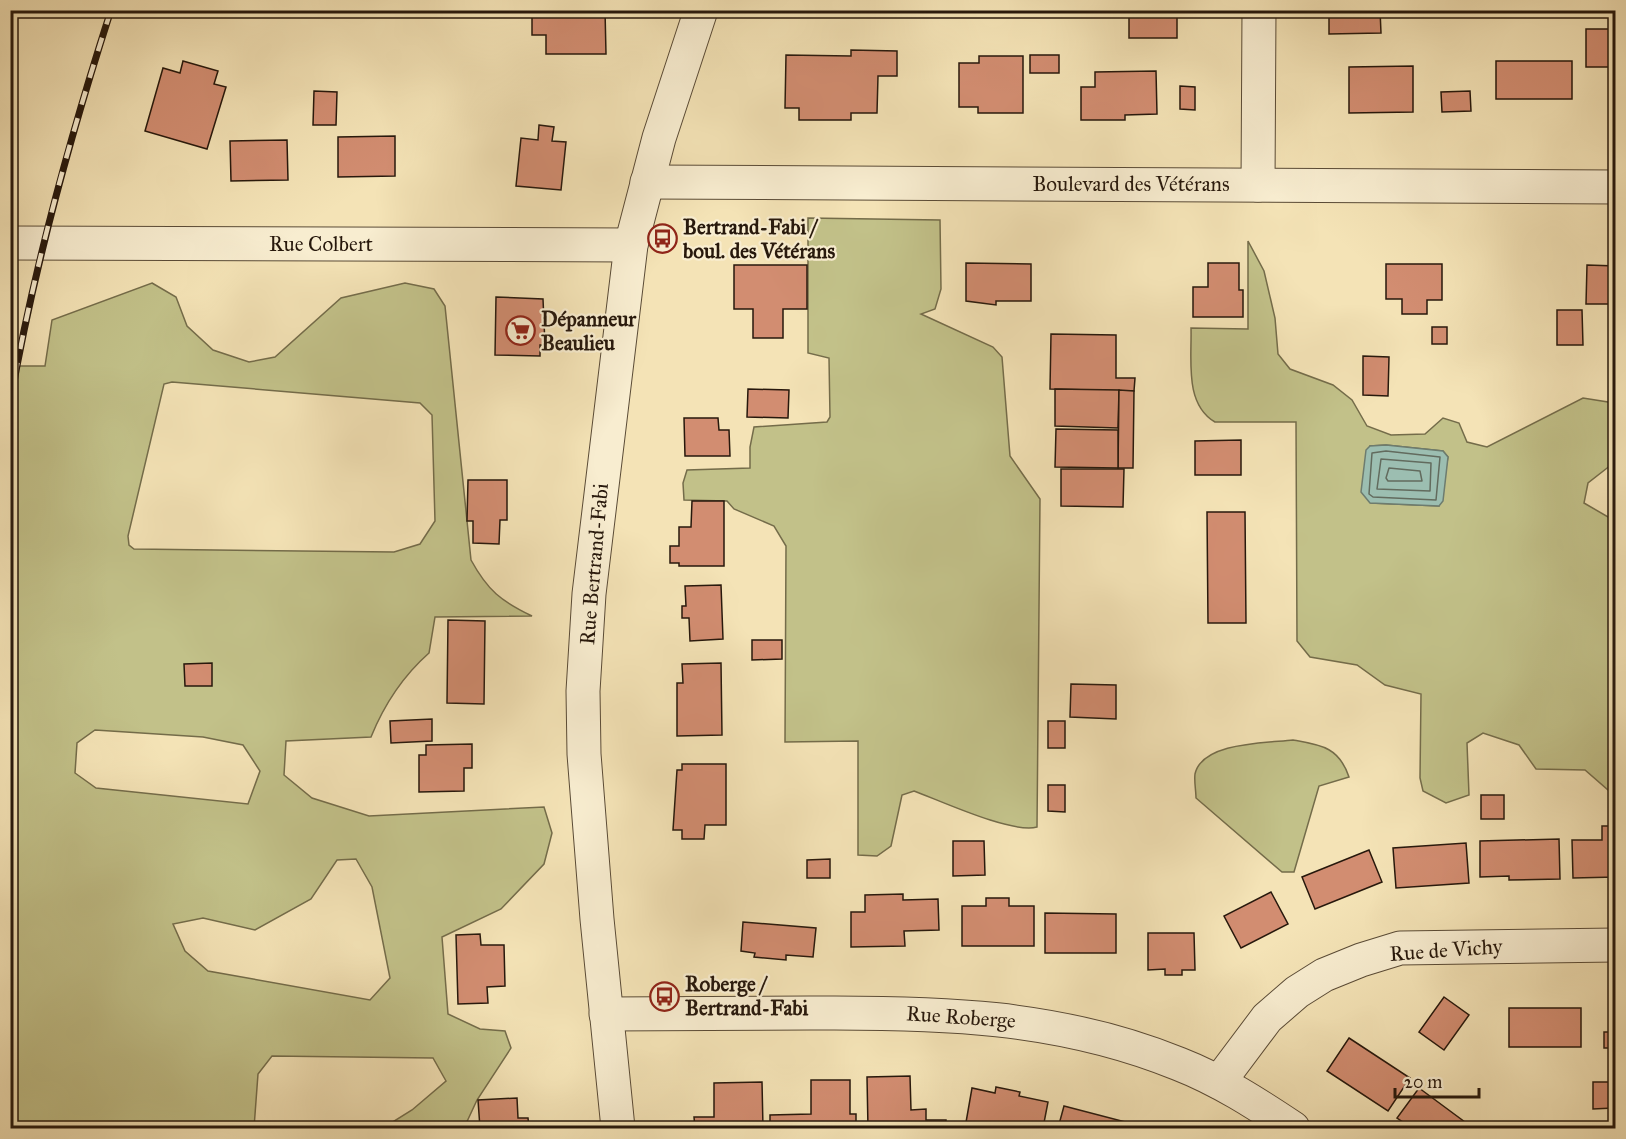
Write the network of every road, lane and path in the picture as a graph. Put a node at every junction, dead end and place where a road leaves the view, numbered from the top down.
1 (701, 10) edge
2 (1259, 10) edge
3 (647, 182) junction
4 (1258, 184) junction
5 (1616, 187) edge
6 (10, 243) edge
7 (631, 245) junction
8 (1616, 945) edge
9 (606, 1014) junction
10 (1219, 1082) junction
11 (618, 1128) edge
12 (1293, 1128) edge

1 - 3 street, Rue Bertrand-Fabi
2 - 4 street
3 - 4 street, Boulevard des Vétérans
3 - 7 street, Rue Bertrand-Fabi
4 - 5 street, Boulevard des Vétérans
6 - 7 street, Rue Colbert
7 - 9 street, Rue Bertrand-Fabi
8 - 10 street, Rue de Vichy
9 - 10 street, Rue Roberge
9 - 11 street, Rue Bertrand-Fabi
10 - 12 street, Rue Roberge

